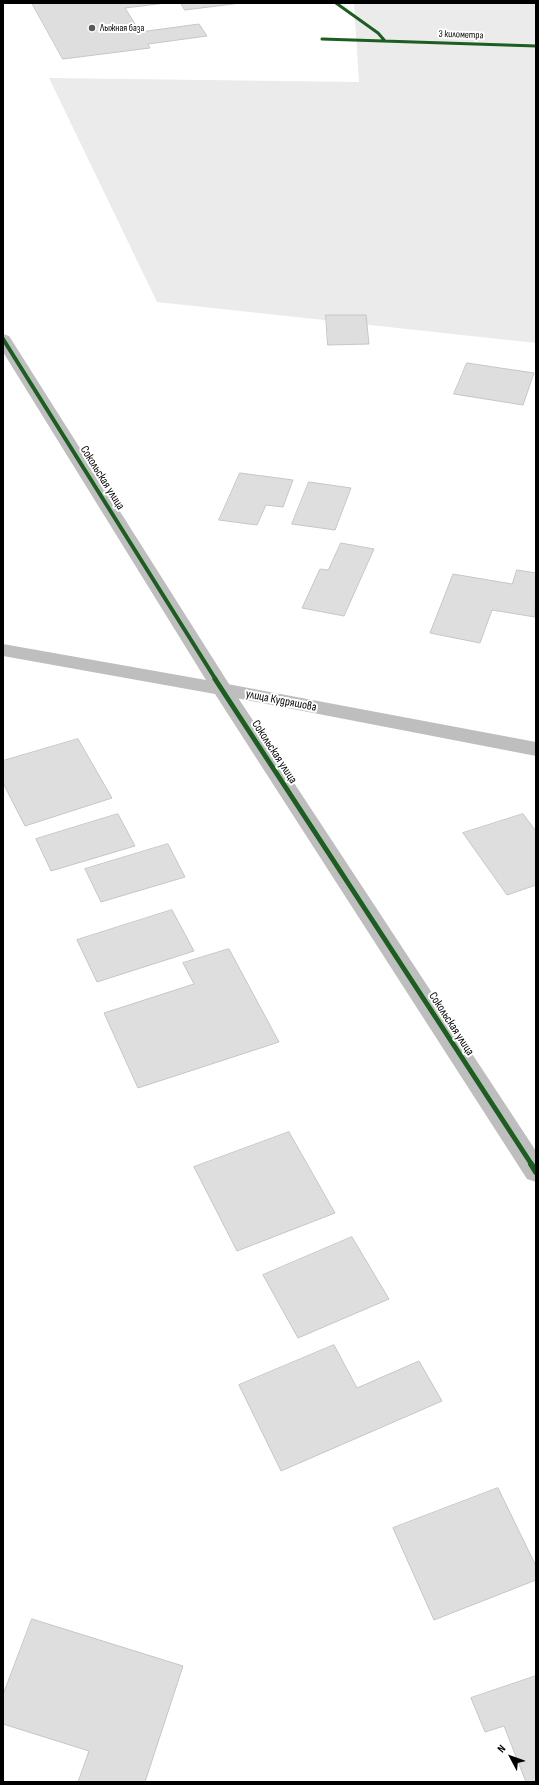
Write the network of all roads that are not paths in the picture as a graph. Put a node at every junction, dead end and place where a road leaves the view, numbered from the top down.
1 (3, 339) edge
2 (3, 650) edge
3 (222, 690) junction
4 (536, 749) edge
5 (536, 1172) edge

1 - 3 street, Сокольская улица
2 - 3 street, улица Кудряшова
3 - 4 street, улица Кудряшова
3 - 5 street, Сокольская улица

